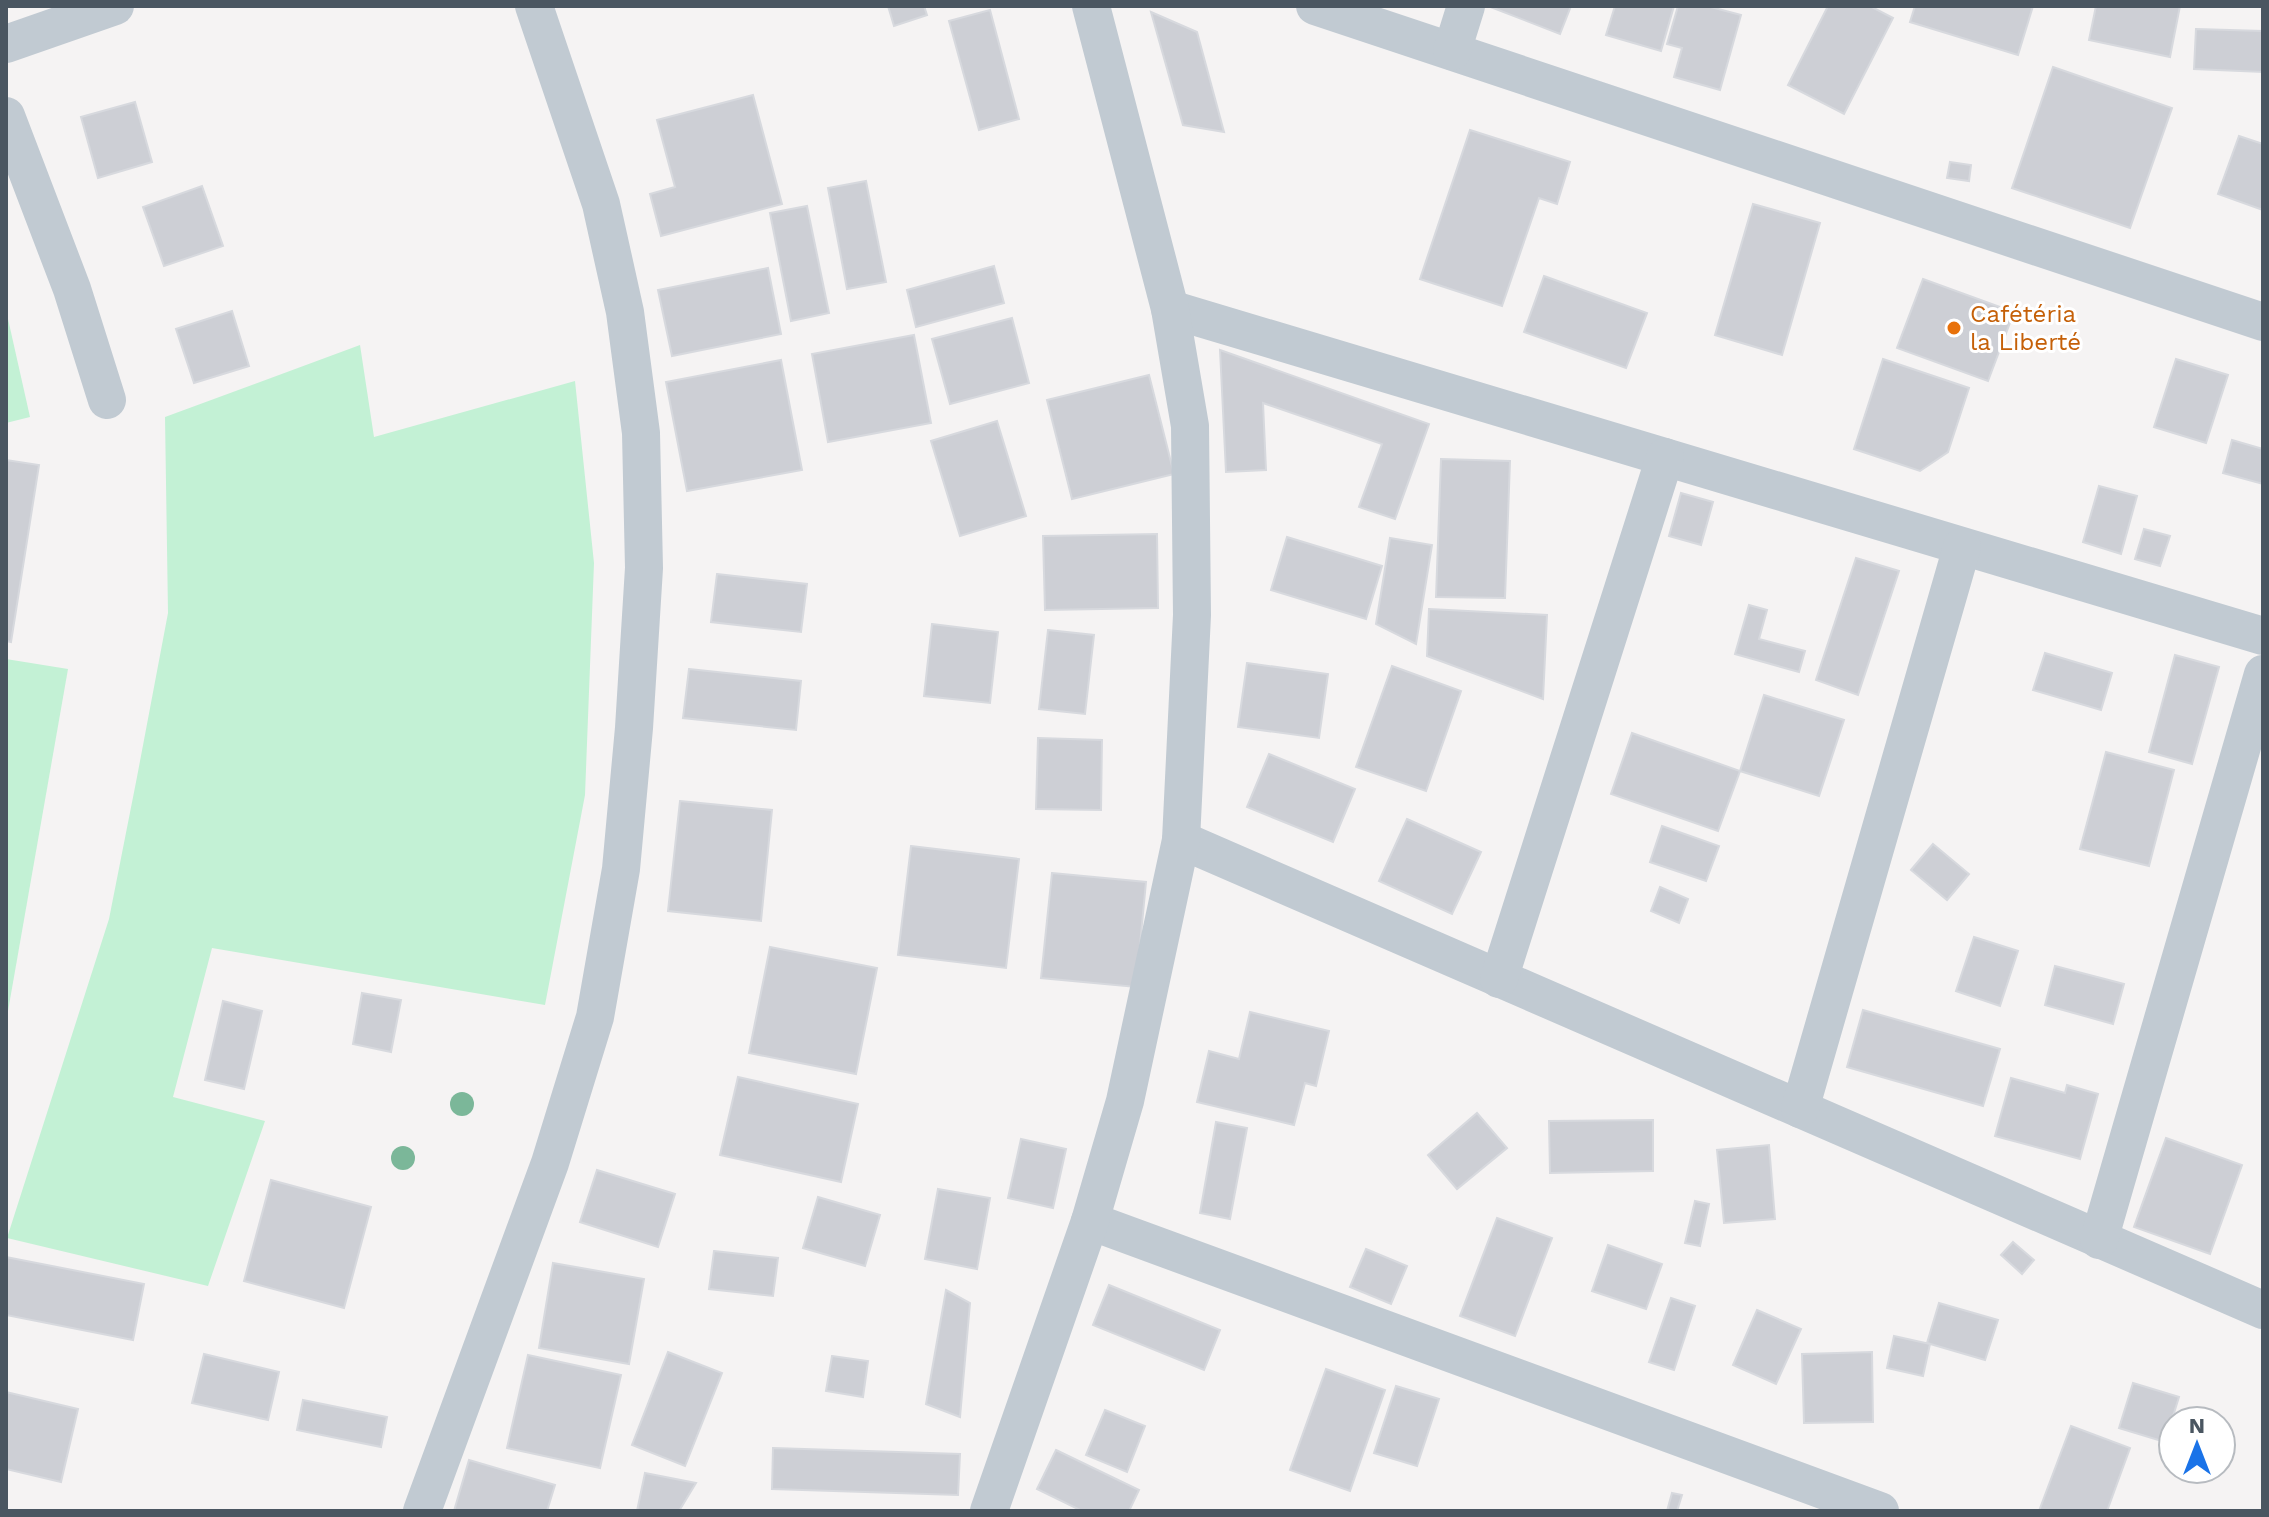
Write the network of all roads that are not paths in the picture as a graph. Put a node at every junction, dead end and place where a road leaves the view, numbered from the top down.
1 (115, 6) edge
2 (534, 6) edge
3 (1091, 6) edge
4 (1315, 6) edge
5 (1466, 6) edge
6 (6, 44) edge
7 (1452, 51) junction
8 (6, 116) edge
9 (1170, 309) junction
10 (2263, 322) edge
11 (107, 400) dead end
12 (1665, 457) junction
13 (1962, 547) junction
14 (2263, 636) edge
15 (2263, 674) edge
16 (1181, 840) junction
17 (1499, 979) junction
18 (1800, 1109) junction
19 (1090, 1221) junction
20 (2099, 1240) junction
21 (2263, 1310) edge
22 (422, 1511) edge
23 (989, 1511) edge
24 (1880, 1511) edge

1 - 6 street
2 - 22 street
3 - 9 street
4 - 7 street
5 - 7 street
7 - 10 street
8 - 11 street
9 - 12 street
9 - 16 street
12 - 13 street
12 - 17 street
13 - 14 street
13 - 18 street
15 - 20 street
16 - 17 street
16 - 19 street
17 - 18 street
18 - 20 street
19 - 23 street
19 - 24 street
20 - 21 street

